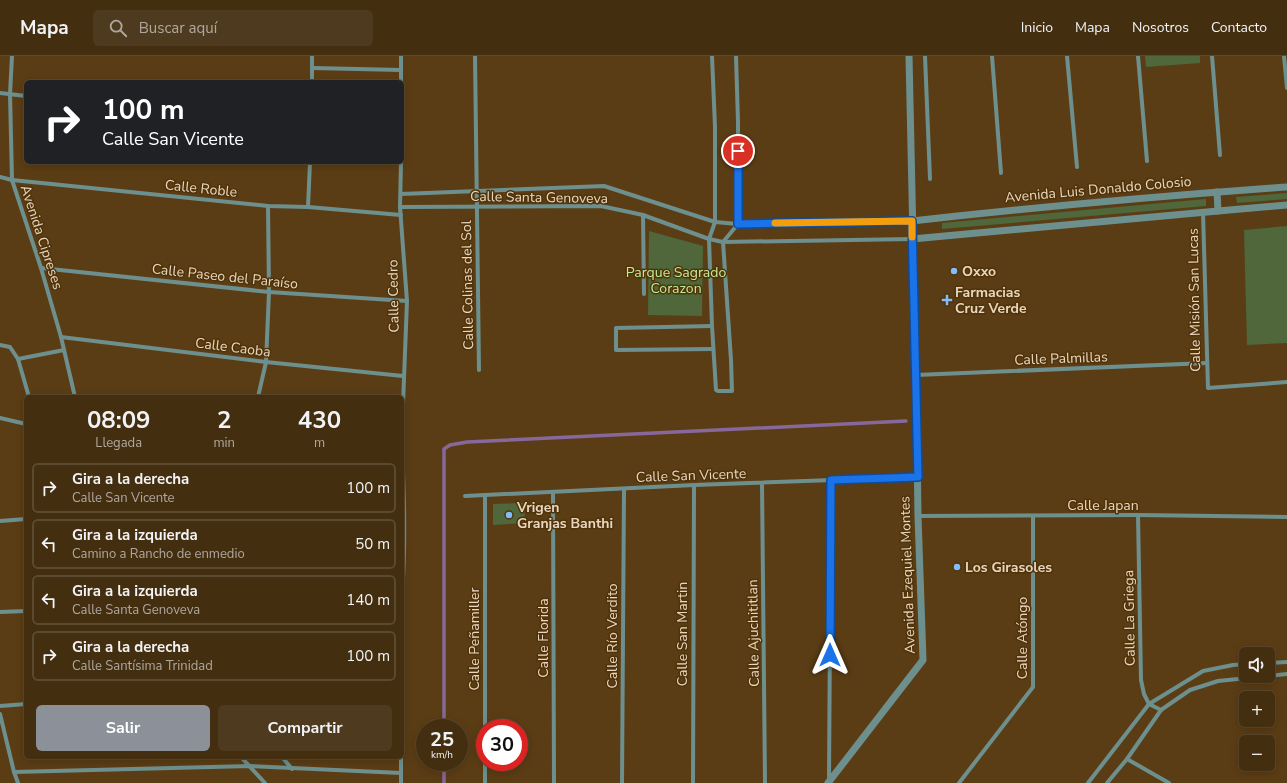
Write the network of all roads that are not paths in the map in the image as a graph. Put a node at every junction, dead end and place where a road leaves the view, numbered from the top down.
1 (12, 56) edge
2 (312, 56) edge
3 (401, 56) edge
4 (475, 56) edge
5 (712, 56) edge
6 (736, 56) edge
7 (909, 56) edge
8 (925, 56) edge
9 (992, 56) edge
10 (1066, 56) edge
11 (1138, 56) edge
12 (1212, 56) edge
13 (1284, 56) edge
14 (313, 68) junction
15 (401, 70) junction
16 (312, 80) edge
17 (401, 80) edge
18 (1287, 88) edge
19 (0, 93) edge
20 (10, 94) junction
21 (24, 96) edge
22 (1220, 155) dead end
23 (1147, 161) dead end
24 (310, 164) edge
25 (401, 164) edge
26 (1077, 167) dead end
27 (1001, 173) dead end
28 (0, 177) edge
29 (930, 179) dead end
30 (12, 180) junction
31 (1287, 186) edge
32 (476, 191) junction
33 (1217, 192) junction
34 (401, 194) junction
35 (1287, 205) edge
36 (268, 206) junction
37 (477, 206) junction
38 (308, 207) junction
39 (400, 207) junction
40 (1218, 210) junction
41 (1203, 212) junction
42 (401, 215) junction
43 (643, 215) junction
44 (912, 221) junction
45 (715, 222) junction
46 (738, 224) junction
47 (709, 239) junction
48 (912, 239) junction
49 (723, 242) junction
50 (41, 268) junction
51 (269, 292) junction
52 (644, 294) dead end
53 (406, 301) junction
54 (712, 326) junction
55 (61, 337) junction
56 (0, 345) edge
57 (713, 349) junction
58 (64, 350) junction
59 (18, 359) junction
60 (266, 362) junction
61 (1207, 363) junction
62 (479, 370) dead end
63 (916, 374) junction
64 (403, 376) junction
65 (1287, 382) edge
66 (28, 395) edge
67 (75, 395) edge
68 (258, 395) edge
69 (403, 395) edge
70 (0, 418) edge
71 (24, 424) edge
72 (918, 477) junction
73 (831, 480) junction
74 (762, 483) junction
75 (694, 485) junction
76 (624, 489) junction
77 (553, 492) junction
78 (485, 495) junction
79 (465, 496) dead end
80 (918, 516) junction
81 (1033, 516) junction
82 (1138, 516) junction
83 (1287, 517) edge
84 (24, 519) edge
85 (0, 521) edge
86 (0, 612) edge
87 (24, 612) edge
88 (1287, 662) edge
89 (1275, 663) edge
90 (1239, 665) edge
91 (1287, 674) edge
92 (24, 704) edge
93 (1149, 704) junction
94 (0, 706) edge
95 (1161, 710) junction
96 (0, 714) edge
97 (2, 732) edge
98 (243, 759) edge
99 (284, 759) edge
100 (401, 759) edge
101 (1127, 759) junction
102 (250, 766) junction
103 (292, 769) junction
104 (14, 772) junction
105 (401, 773) junction
106 (829, 782) edge
107 (18, 783) edge
108 (265, 783) edge
109 (401, 783) edge
110 (484, 783) edge
111 (554, 783) edge
112 (622, 783) edge
113 (693, 783) edge
114 (765, 783) edge
115 (959, 783) edge
116 (1088, 783) edge
117 (1107, 783) edge
118 (1169, 783) edge

1 - 20 street, Avenida Cipreses
2 - 14 street
3 - 15 street
4 - 32 street, Calle Colinas del Sol
5 - 45 street
6 - 46 street
7 - 44 street, Avenida Ezequiel Montes
8 - 29 street
9 - 27 street
10 - 26 street
11 - 23 street
12 - 22 street
13 - 18 street
14 - 15 street
14 - 16 street
15 - 17 street
19 - 20 street
20 - 21 street
20 - 30 street, Avenida Cipreses
24 - 38 street
25 - 34 street, Calle Cedro
28 - 30 street, Calle Roble
30 - 36 street, Calle Roble
30 - 50 street, Avenida Cipreses
31 - 33 street, Avenida Luis Donaldo Colosio
32 - 34 street, Calle Santa Genoveva
32 - 37 street, Calle Colinas del Sol
32 - 45 street, Calle Santa Genoveva
33 - 40 street
33 - 44 street, Avenida Luis Donaldo Colosio
34 - 39 street, Calle Cedro
35 - 40 street
36 - 38 street, Calle Roble
36 - 51 street
37 - 39 street, Calle Santa Genoveva
37 - 43 street, Calle Santa Genoveva
37 - 62 street, Calle Colinas del Sol
38 - 42 street, Calle Roble
39 - 42 street, Calle Cedro
40 - 41 street
41 - 48 street
41 - 61 street, Calle Misión San Lucas
42 - 53 street, Calle Cedro
43 - 47 street, Calle Santa Genoveva
43 - 52 street
44 - 46 street, Calle Santa Genoveva
44 - 48 street, Avenida Ezequiel Montes
45 - 46 street, Calle Santa Genoveva
45 - 47 street
46 - 49 street
47 - 49 street, Calle Santa Genoveva
47 - 54 street
48 - 49 street, Calle Santa Genoveva
48 - 63 street, Avenida Ezequiel Montes
49 - 57 street
50 - 51 street, Calle Paseo del Paraíso
50 - 55 street, Avenida Cipreses
51 - 53 street, Calle Paseo del Paraíso
51 - 60 street
53 - 64 street, Calle Cedro
54 - 57 street
54 - 57 street
55 - 58 street, Avenida Cipreses
55 - 60 street, Calle Caoba
56 - 59 street
58 - 59 street
58 - 67 street, Avenida Cipreses
59 - 66 street
60 - 64 street, Calle Caoba
60 - 68 street
61 - 63 street, Calle Palmillas
61 - 65 street, Calle Misión San Lucas
63 - 72 street, Avenida Ezequiel Montes
64 - 69 street, Calle Cedro
70 - 71 street
72 - 73 street, Calle San Vicente
72 - 80 street, Avenida Ezequiel Montes
73 - 74 street, Calle San Vicente
73 - 106 street
74 - 75 street, Calle San Vicente
74 - 114 street, Calle Ajuchititlan
75 - 76 street, Calle San Vicente
75 - 113 street, Calle San Martin
76 - 77 street, Calle San Vicente
76 - 112 street, Calle Río Verdito
77 - 78 street, Calle San Vicente
77 - 111 street, Calle Florida
78 - 79 street, Calle San Vicente
78 - 110 street, Calle Peñamiller
80 - 81 street, Calle Japan
80 - 106 street, Avenida Ezequiel Montes
81 - 82 street, Calle Japan
81 - 115 street, Calle Atóngo
82 - 83 street, Calle Japan
82 - 93 street, Calle La Griega
84 - 85 street
86 - 87 street
88 - 89 street
90 - 93 street
91 - 95 street
92 - 94 street
93 - 95 street
93 - 116 street
95 - 101 street
96 - 97 street
97 - 104 street
98 - 102 street
99 - 103 street
100 - 105 street
101 - 117 street
101 - 118 street
102 - 103 street
102 - 104 street
102 - 108 street
103 - 105 street
104 - 107 street
105 - 109 street

